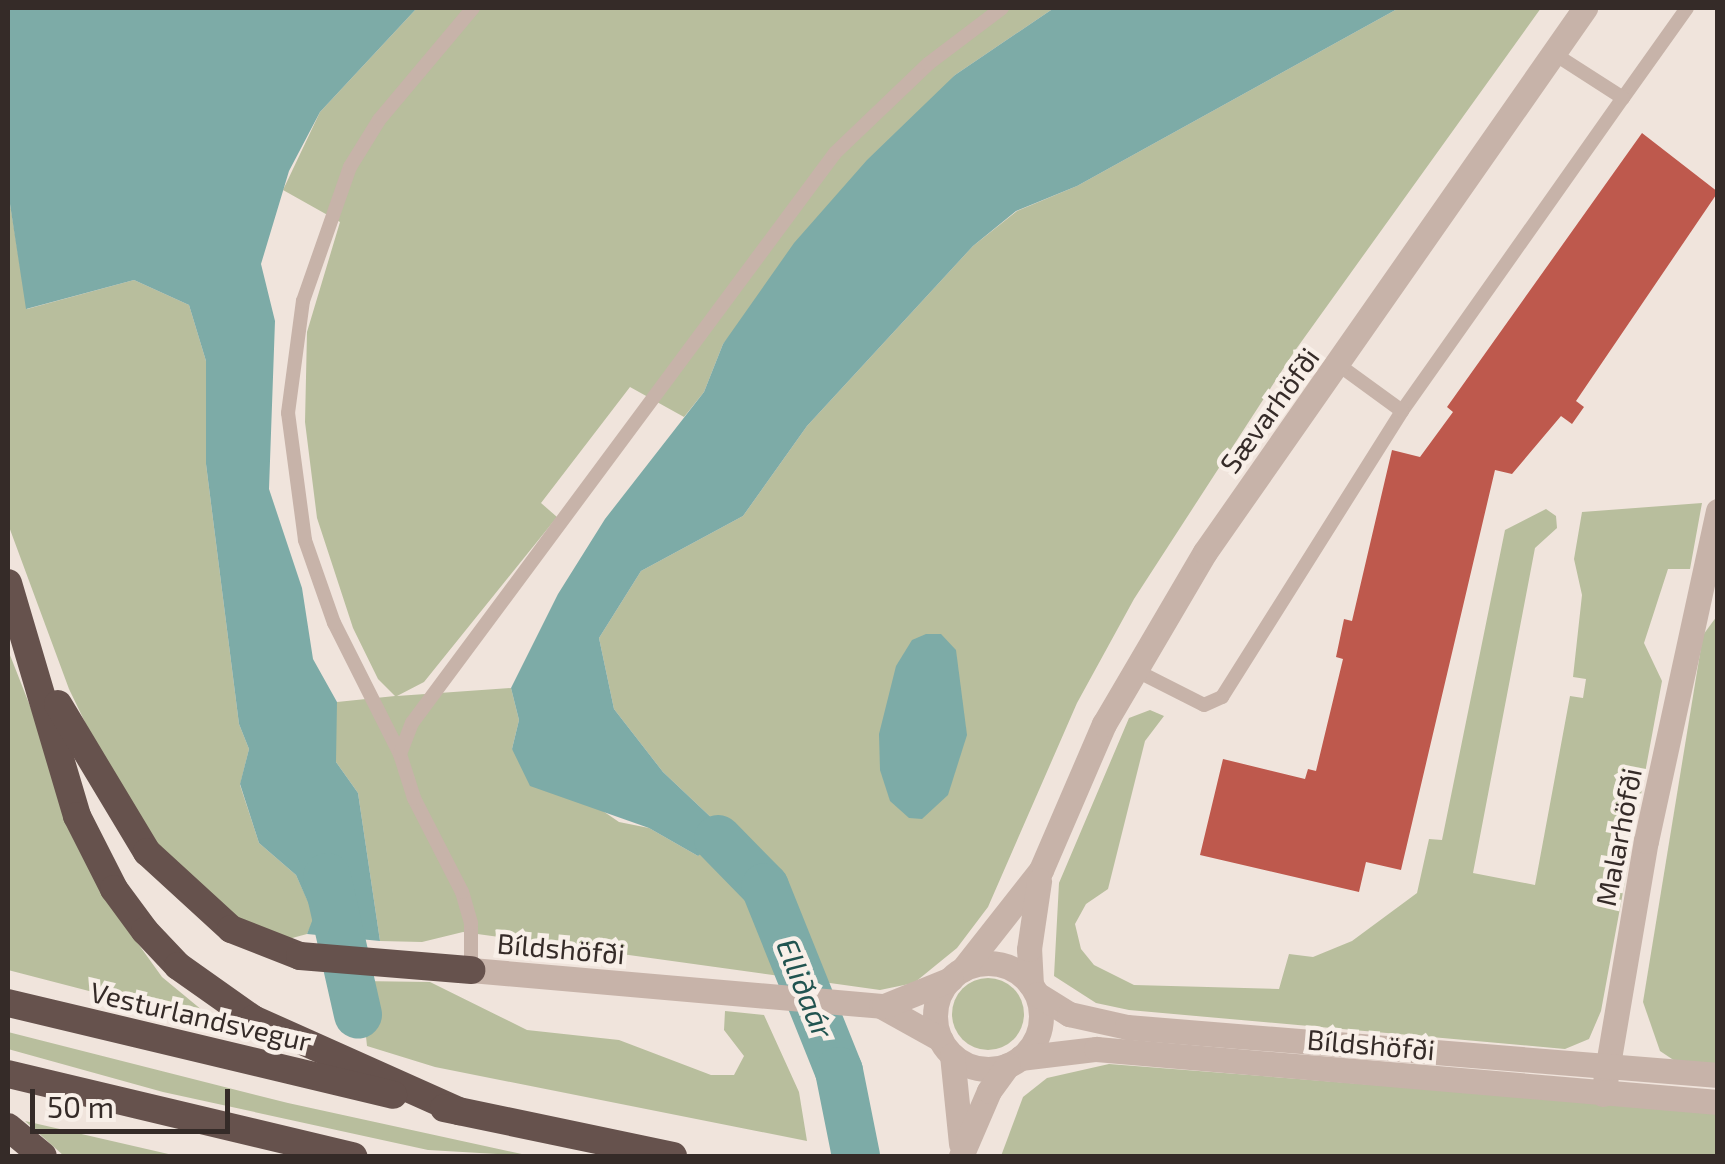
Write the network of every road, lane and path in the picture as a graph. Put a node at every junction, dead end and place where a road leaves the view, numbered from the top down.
1 (474, 8) edge
2 (1002, 8) edge
3 (1585, 8) edge
4 (1686, 8) edge
5 (1553, 52) junction
6 (1623, 98) junction
7 (1339, 366) junction
8 (1402, 411) junction
9 (1718, 511) edge
10 (8, 582) edge
11 (1708, 593) edge
12 (23, 630) junction
13 (1134, 670) junction
14 (400, 754) junction
15 (1041, 870) junction
16 (471, 970) junction
17 (957, 974) junction
18 (1034, 989) junction
19 (8, 1003) edge
20 (884, 1006) junction
21 (946, 1047) junction
22 (1014, 1062) junction
23 (1606, 1066) junction
24 (8, 1074) edge
25 (1718, 1075) edge
26 (1603, 1094) junction
27 (1718, 1102) edge
28 (459, 1111) junction
29 (8, 1127) edge
30 (44, 1156) edge
31 (353, 1156) edge
32 (672, 1156) edge
33 (961, 1156) edge

1 - 14 lane
2 - 14 lane
3 - 5 street, Sævarhöfði
4 - 6 lane
5 - 6 lane
5 - 7 street, Sævarhöfði
6 - 8 lane
7 - 8 lane
7 - 13 street, Sævarhöfði
8 - 13 lane
9 - 11 street, Malarhöfði
10 - 12 highway
11 - 23 street, Malarhöfði
12 - 16 highway
12 - 28 highway
13 - 15 street, Sævarhöfði
14 - 16 lane
15 - 17 street, Sævarhöfði
15 - 18 street, Sævarhöfði
16 - 20 street, Bíldshöfði
17 - 18 street, Bíldshöfði
17 - 20 street, Bíldshöfði
17 - 21 street
18 - 22 street
18 - 23 street, Bíldshöfði
19 - 28 highway, Vesturlandsvegur
20 - 21 street, Bíldshöfði
21 - 22 street, Bíldshöfði
21 - 33 street
22 - 26 street, Bíldshöfði
22 - 33 street
23 - 25 street, Bíldshöfði
23 - 26 street, Malarhöfði
24 - 31 highway
26 - 27 street, Bíldshöfði
28 - 32 highway, Vesturlandsvegur
29 - 30 highway

